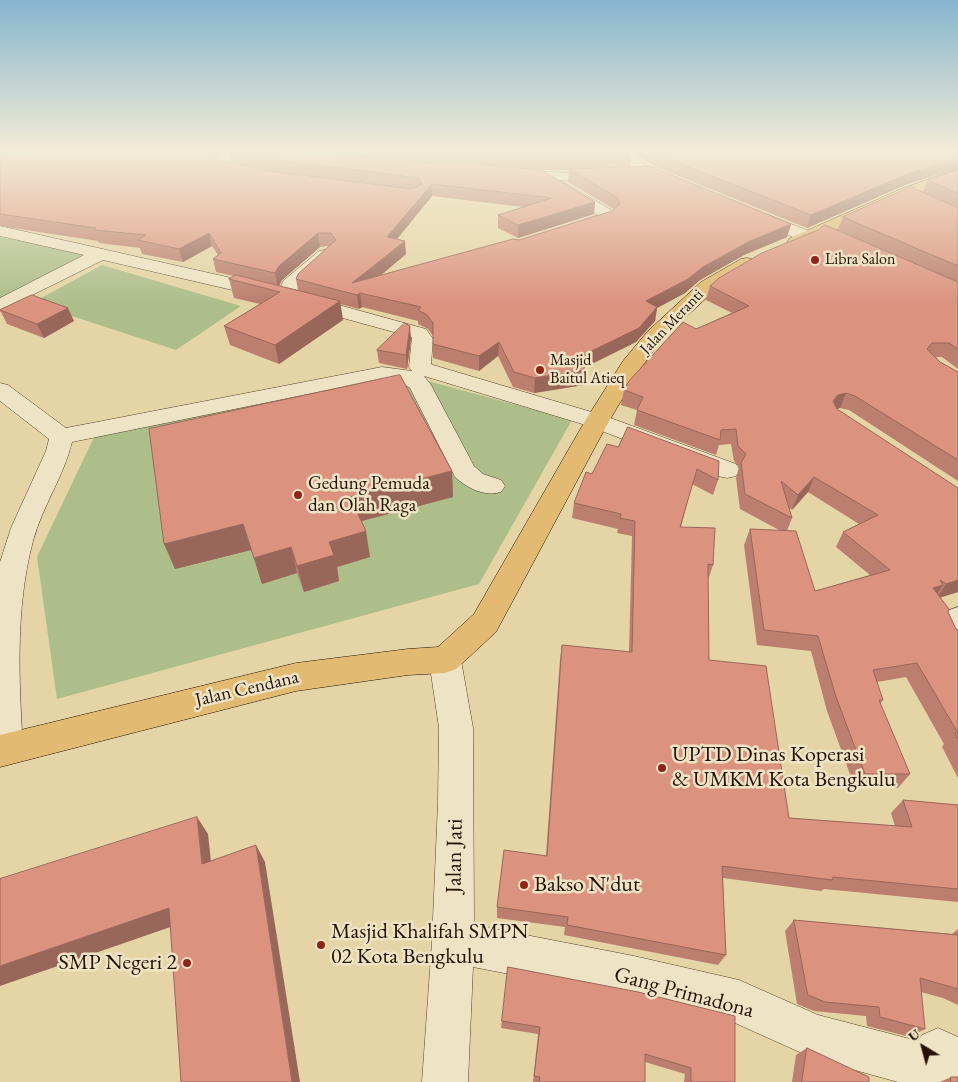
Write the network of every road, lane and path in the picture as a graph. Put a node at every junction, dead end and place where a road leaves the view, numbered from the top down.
1 (586, 201) edge
2 (900, 201) edge
3 (739, 208) edge
4 (0, 231) edge
5 (561, 232) edge
6 (815, 234) junction
7 (845, 240) edge
8 (784, 248) edge
9 (327, 252) edge
10 (103, 253) junction
11 (759, 258) edge
12 (286, 297) junction
13 (0, 305) edge
14 (0, 390) edge
15 (598, 421) junction
16 (60, 437) junction
17 (727, 470) dead end
18 (492, 486) dead end
19 (958, 619) edge
20 (958, 634) edge
21 (445, 660) junction
22 (3, 750) edge
23 (453, 942) junction
24 (958, 1061) edge
25 (446, 1082) edge

1 - 5 street
2 - 6 main road
3 - 6 street
4 - 10 street
6 - 7 street
6 - 8 main road
9 - 12 street
10 - 12 street
10 - 13 street
11 - 15 main road, Jalan Meranti
12 - 15 street
14 - 16 street
15 - 17 street
15 - 21 main road, Jalan Meranti
16 - 18 street
16 - 22 street
19 - 20 street
21 - 22 main road, Jalan Cendana
21 - 23 street, Jalan Jati
23 - 24 street, Gang Primadona
23 - 25 street, Jalan Jati

